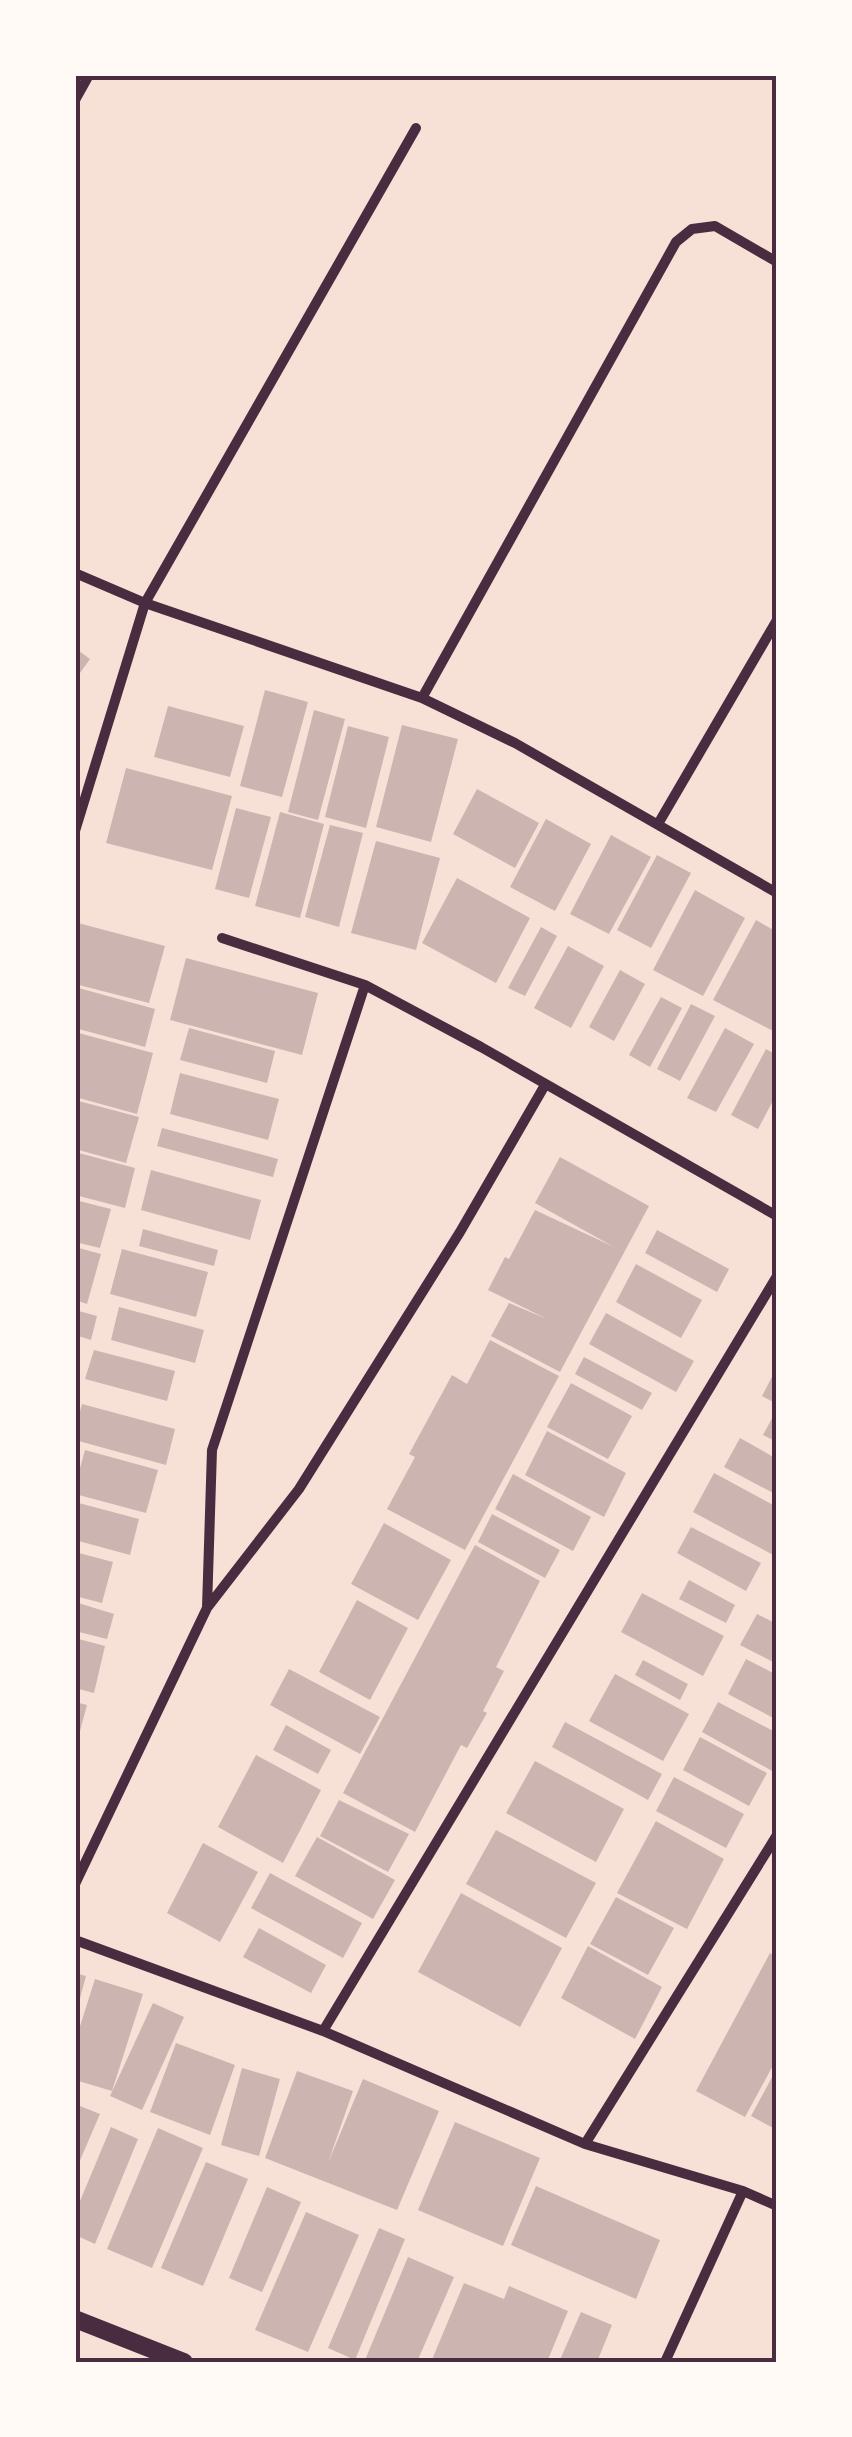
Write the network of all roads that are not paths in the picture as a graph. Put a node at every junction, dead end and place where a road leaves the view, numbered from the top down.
1 (89, 75) edge
2 (75, 100) edge
3 (416, 128) dead end
4 (777, 262) edge
5 (75, 573) edge
6 (144, 602) junction
7 (777, 620) edge
8 (422, 698) junction
9 (658, 824) junction
10 (75, 831) edge
11 (777, 893) edge
12 (222, 938) dead end
13 (365, 985) junction
14 (545, 1085) junction
15 (777, 1216) edge
16 (777, 1276) edge
17 (206, 1608) junction
18 (777, 1836) edge
19 (75, 1884) edge
20 (75, 1940) edge
21 (323, 2031) junction
22 (585, 2144) junction
23 (743, 2191) junction
24 (777, 2206) edge
25 (75, 2319) edge
26 (184, 2362) edge
27 (665, 2362) edge

1 - 2 street
3 - 6 street
4 - 8 street
5 - 6 street
6 - 8 street
6 - 10 street
7 - 9 street
8 - 9 street
9 - 11 street
12 - 13 street
13 - 14 street
13 - 17 street
14 - 15 street
14 - 17 street
16 - 21 street
17 - 19 street
18 - 22 street
20 - 21 street
21 - 22 street
22 - 23 street
23 - 24 street
23 - 27 street
25 - 26 street

